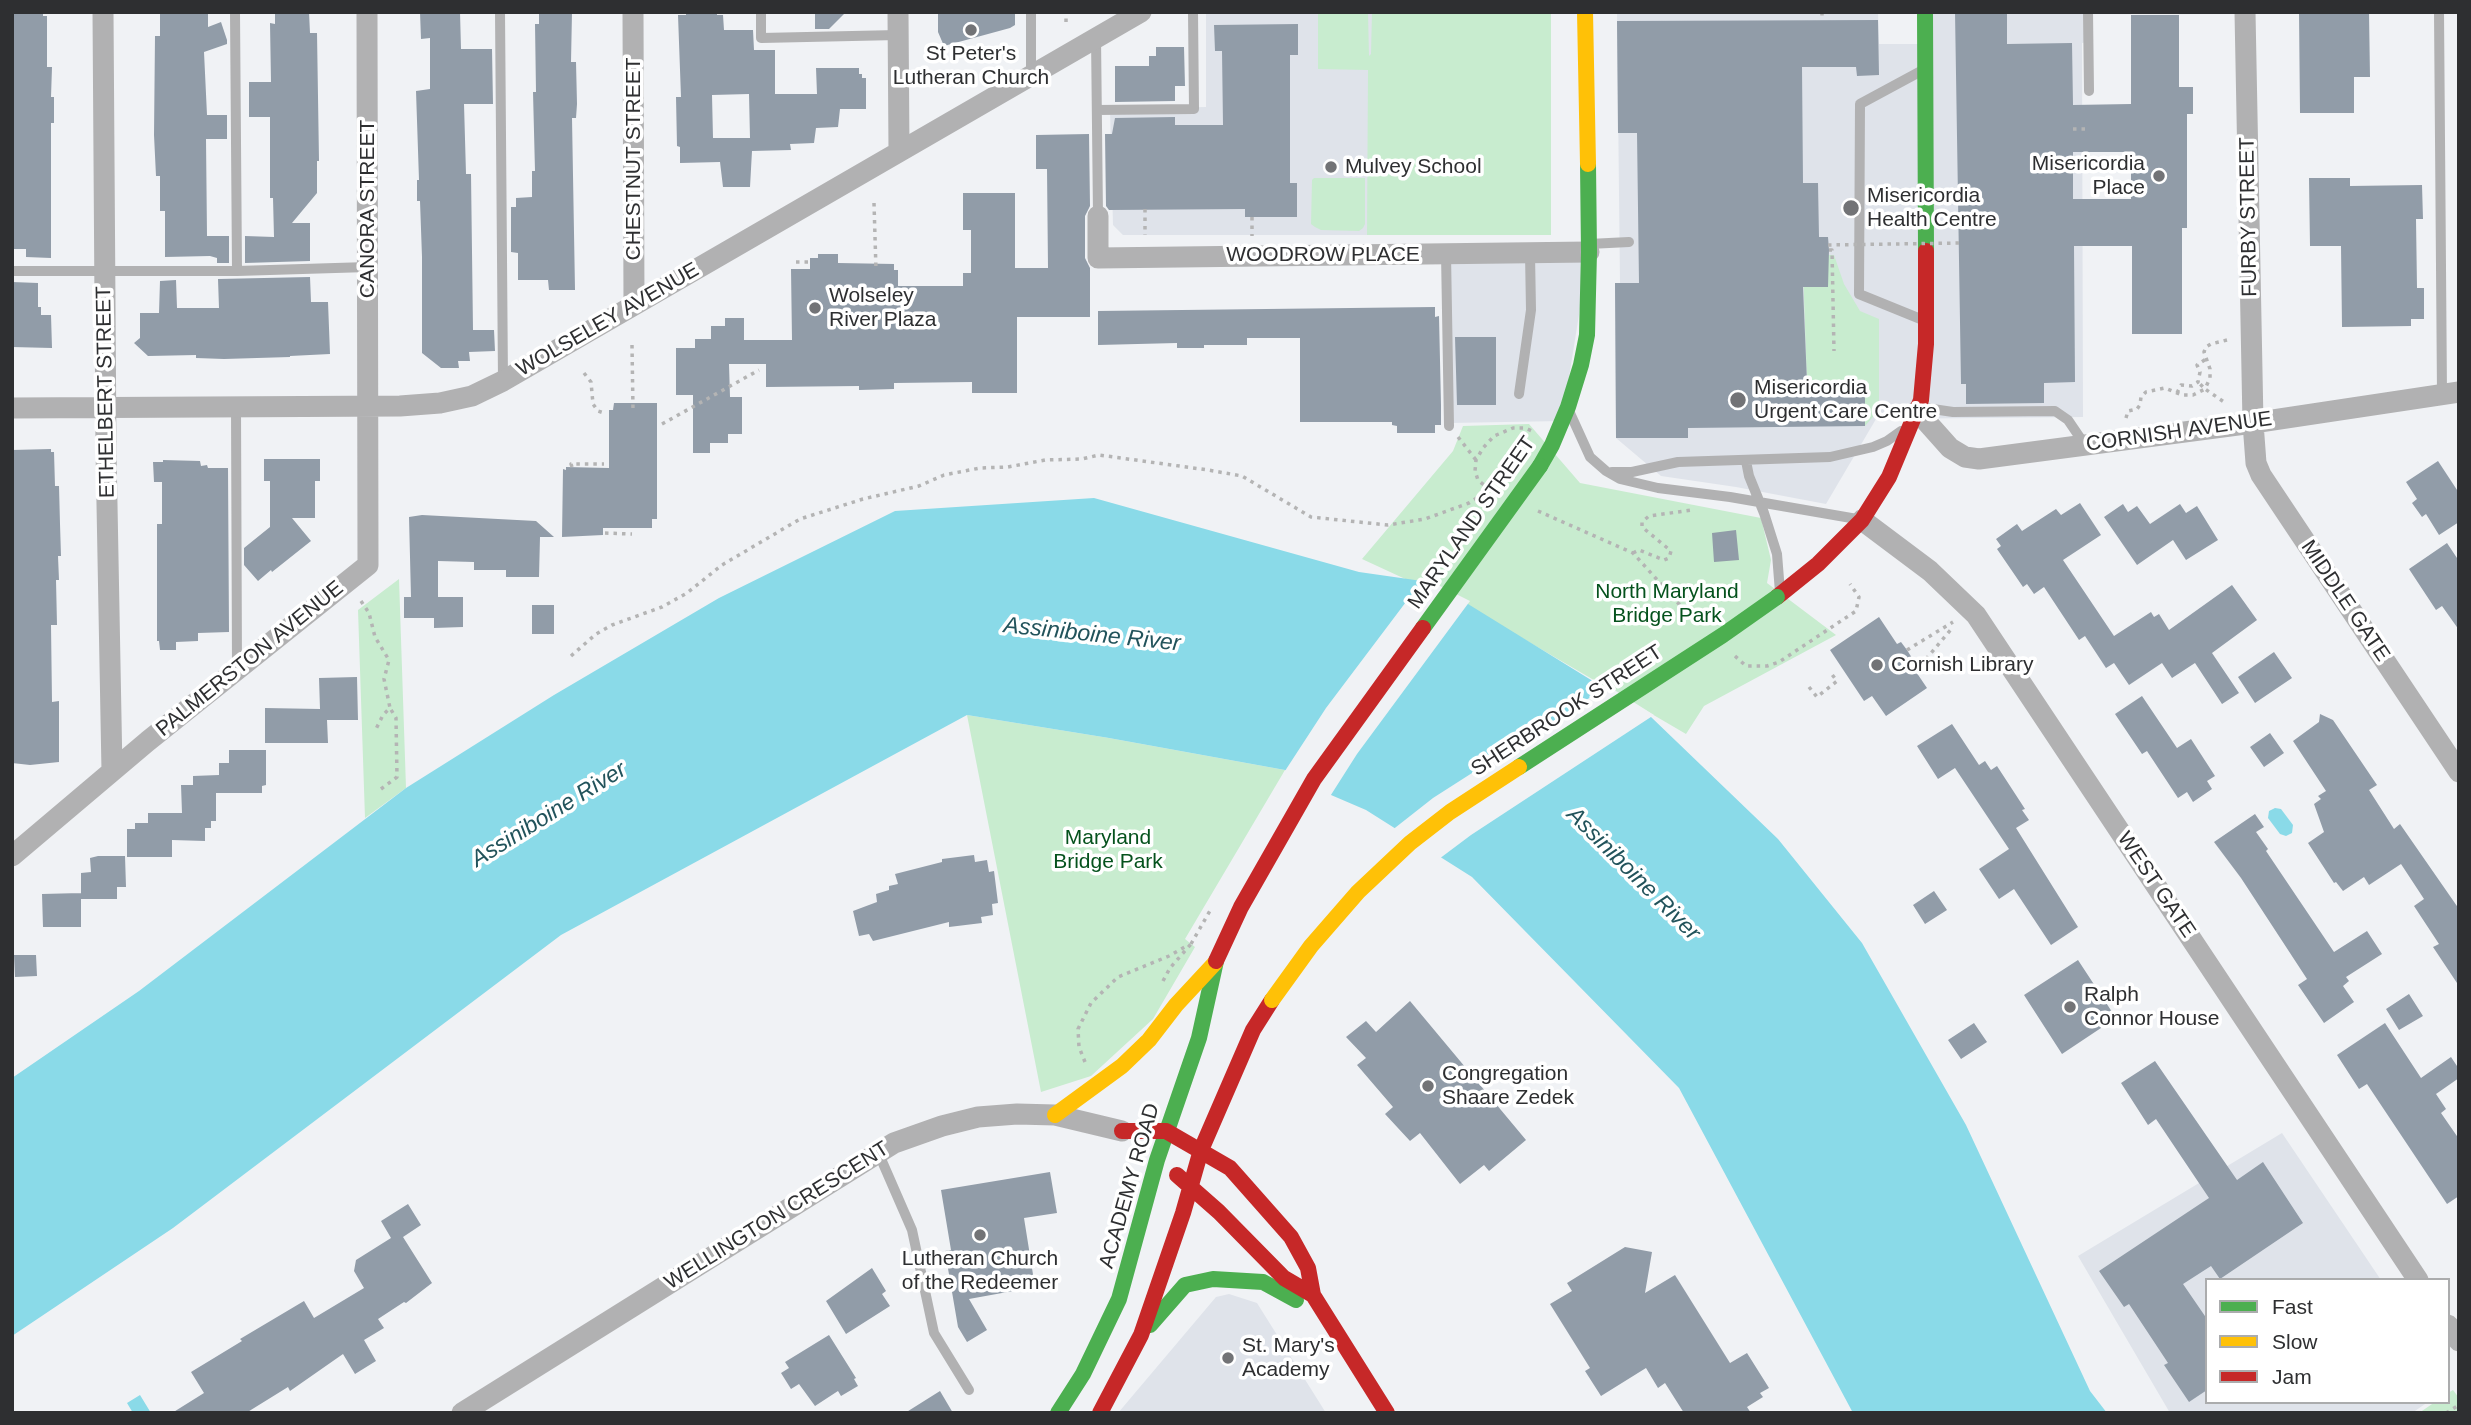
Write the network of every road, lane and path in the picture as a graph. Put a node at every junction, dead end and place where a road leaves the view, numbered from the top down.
1 (103, 12) edge
2 (235, 12) edge
3 (367, 12) edge
4 (500, 12) edge
5 (633, 12) edge
6 (761, 12) edge
7 (898, 12) edge
8 (1031, 12) edge
9 (1066, 12) edge
10 (1141, 12) edge
11 (1193, 12) edge
12 (1585, 12) edge
13 (1822, 12) edge
14 (1925, 12) edge
15 (2088, 12) edge
16 (2245, 12) edge
17 (2439, 12) edge
18 (1822, 20) dead end
19 (1066, 22) dead end
20 (898, 35) junction
21 (1097, 37) junction
22 (1925, 69) junction
23 (1031, 75) junction
24 (2089, 91) dead end
25 (1097, 110) junction
26 (2073, 129) dead end
27 (2090, 129) dead end
28 (899, 151) junction
29 (874, 203) dead end
30 (1145, 209) dead end
31 (1098, 216) joint
32 (1252, 217) dead end
33 (1145, 241) dead end
34 (1252, 241) dead end
35 (1629, 242) dead end
36 (1959, 243) dead end
37 (1589, 248) junction
38 (1446, 254) junction
39 (1531, 254) junction
40 (796, 262) dead end
41 (810, 262) dead end
42 (368, 267) junction
43 (876, 270) dead end
44 (12, 271) edge
45 (105, 271) junction
46 (237, 271) junction
47 (634, 305) junction
48 (1926, 321) junction
49 (2227, 340) dead end
50 (632, 345) dead end
51 (1834, 351) dead end
52 (2206, 359) junction
53 (759, 370) dead end
54 (584, 373) dead end
55 (503, 381) junction
56 (2199, 382) junction
57 (2205, 389) junction
58 (2177, 393) junction
59 (2450, 393) edge
60 (1519, 394) dead end
61 (2227, 404) dead end
62 (369, 406) junction
63 (236, 407) junction
64 (1568, 407) junction
65 (12, 408) edge
66 (106, 408) junction
67 (633, 410) dead end
68 (604, 413) dead end
69 (1916, 413) junction
70 (2126, 418) dead end
71 (2252, 423) junction
72 (662, 424) dead end
73 (1449, 426) joint
74 (1532, 431) dead end
75 (2085, 445) junction
76 (1476, 460) junction
77 (1746, 460) junction
78 (604, 464) dead end
79 (572, 467) dead end
80 (1606, 471) junction
81 (1489, 489) junction
82 (1501, 495) dead end
83 (1760, 502) junction
84 (1693, 510) dead end
85 (1537, 511) dead end
86 (1862, 520) junction
87 (605, 533) dead end
88 (632, 534) dead end
89 (1633, 553) junction
90 (1850, 584) dead end
91 (1778, 596) junction
92 (361, 601) dead end
93 (1705, 631) dead end
94 (1726, 648) dead end
95 (1907, 650) dead end
96 (571, 656) dead end
97 (237, 669) junction
98 (1915, 671) dead end
99 (1830, 672) dead end
100 (1809, 687) dead end
101 (390, 708) junction
102 (374, 731) dead end
103 (112, 771) junction
104 (2459, 772) edge
105 (381, 789) dead end
106 (12, 856) edge
107 (1191, 944) dead end
108 (1216, 961) junction
109 (1087, 1067) dead end
110 (1055, 1115) junction
111 (1122, 1130) junction
112 (1166, 1131) junction
113 (1201, 1150) junction
114 (878, 1152) junction
115 (1157, 1160) junction
116 (1190, 1185) junction
117 (2417, 1278) edge
118 (1313, 1295) junction
119 (1325, 1315) junction
120 (1141, 1335) junction
121 (969, 1390) dead end
122 (2459, 1405) edge
123 (461, 1413) edge
124 (1058, 1413) edge
125 (1100, 1413) edge
126 (1387, 1413) edge
127 (2446, 1413) edge

1 - 45 street, ETHELBERT STREET
2 - 46 lane
3 - 42 street, CANORA STREET
4 - 55 lane
5 - 47 street, CHESTNUT STREET
6 - 20 lane
7 - 20 street
8 - 23 lane
9 - 19 path
10 - 21 street, WOLSELEY AVENUE
11 - 25 lane
12 - 37 main road, MARYLAND STREET
13 - 18 path
14 - 22 main road, SHERBROOK STREET
15 - 24 lane
16 - 71 street, FURBY STREET
17 - 59 lane
20 - 28 street
21 - 23 street, WOLSELEY AVENUE
21 - 25 lane
22 - 48 main road, SHERBROOK STREET
22 - 48 lane
23 - 28 street, WOLSELEY AVENUE
25 - 31 lane
26 - 27 path
28 - 47 street, WOLSELEY AVENUE
29 - 43 path
30 - 33 path
31 - 38 street, WOODROW PLACE
32 - 34 path
35 - 37 lane
36 - 51 path, bridge
37 - 39 street, WOODROW PLACE
37 - 64 main road, MARYLAND STREET
38 - 39 street, WOODROW PLACE
38 - 73 lane
39 - 60 lane
40 - 41 path
42 - 46 lane
42 - 62 street, CANORA STREET
44 - 45 lane
45 - 46 lane
45 - 66 street, ETHELBERT STREET
47 - 55 street, WOLSELEY AVENUE
48 - 69 main road, SHERBROOK STREET
49 - 52 path
50 - 67 path
52 - 56 path
52 - 57 path
53 - 72 path
54 - 68 path
55 - 62 street, WOLSELEY AVENUE
56 - 57 path
56 - 58 path
57 - 58 path
57 - 61 path
58 - 70 path
59 - 71 street, CORNISH AVENUE
62 - 63 street, WOLSELEY AVENUE
62 - 97 street, PALMERSTON AVENUE
63 - 66 street, WOLSELEY AVENUE
63 - 97 lane
64 - 80 lane
64 - 108 main road, MARYLAND STREET, bridge
65 - 66 street, WOLSELEY AVENUE
66 - 103 street, ETHELBERT STREET
69 - 75 lane
69 - 75 street, CORNISH AVENUE
69 - 77 lane
69 - 86 main road, SHERBROOK STREET
71 - 75 street, CORNISH AVENUE
71 - 104 street, MIDDLE GATE
73 - 76 path
74 - 76 path
76 - 81 path
77 - 80 lane
77 - 83 lane
78 - 79 path
80 - 83 lane
81 - 82 path
81 - 96 path
83 - 86 lane
83 - 91 lane
84 - 89 path
85 - 89 path
86 - 91 main road, SHERBROOK STREET
86 - 117 street, WEST GATE
87 - 88 path
89 - 93 path
90 - 94 path
91 - 113 main road, SHERBROOK STREET, bridge
92 - 101 path
95 - 98 path
97 - 103 street, PALMERSTON AVENUE
99 - 100 path
101 - 102 path
101 - 105 path
103 - 106 street, PALMERSTON AVENUE
107 - 109 path
108 - 110 main road
108 - 112 main road, ACADEMY ROAD
110 - 111 street, WELLINGTON CRESCENT
110 - 114 street, WELLINGTON CRESCENT
111 - 112 main road, WELLINGTON CRESCENT
111 - 115 main road, WELLINGTON CRESCENT
112 - 113 main road, WELLINGTON CRESCENT
112 - 115 main road, ACADEMY ROAD
113 - 116 main road
113 - 118 main road, WELLINGTON CRESCENT
114 - 121 lane
114 - 123 street, WELLINGTON CRESCENT
115 - 116 main road, WELLINGTON CRESCENT
115 - 124 main road, ACADEMY ROAD
116 - 118 main road, WELLINGTON CRESCENT
116 - 120 main road
118 - 119 main road, WELLINGTON CRESCENT
119 - 120 main road
119 - 126 main road, WELLINGTON CRESCENT
120 - 125 main road
122 - 127 path

